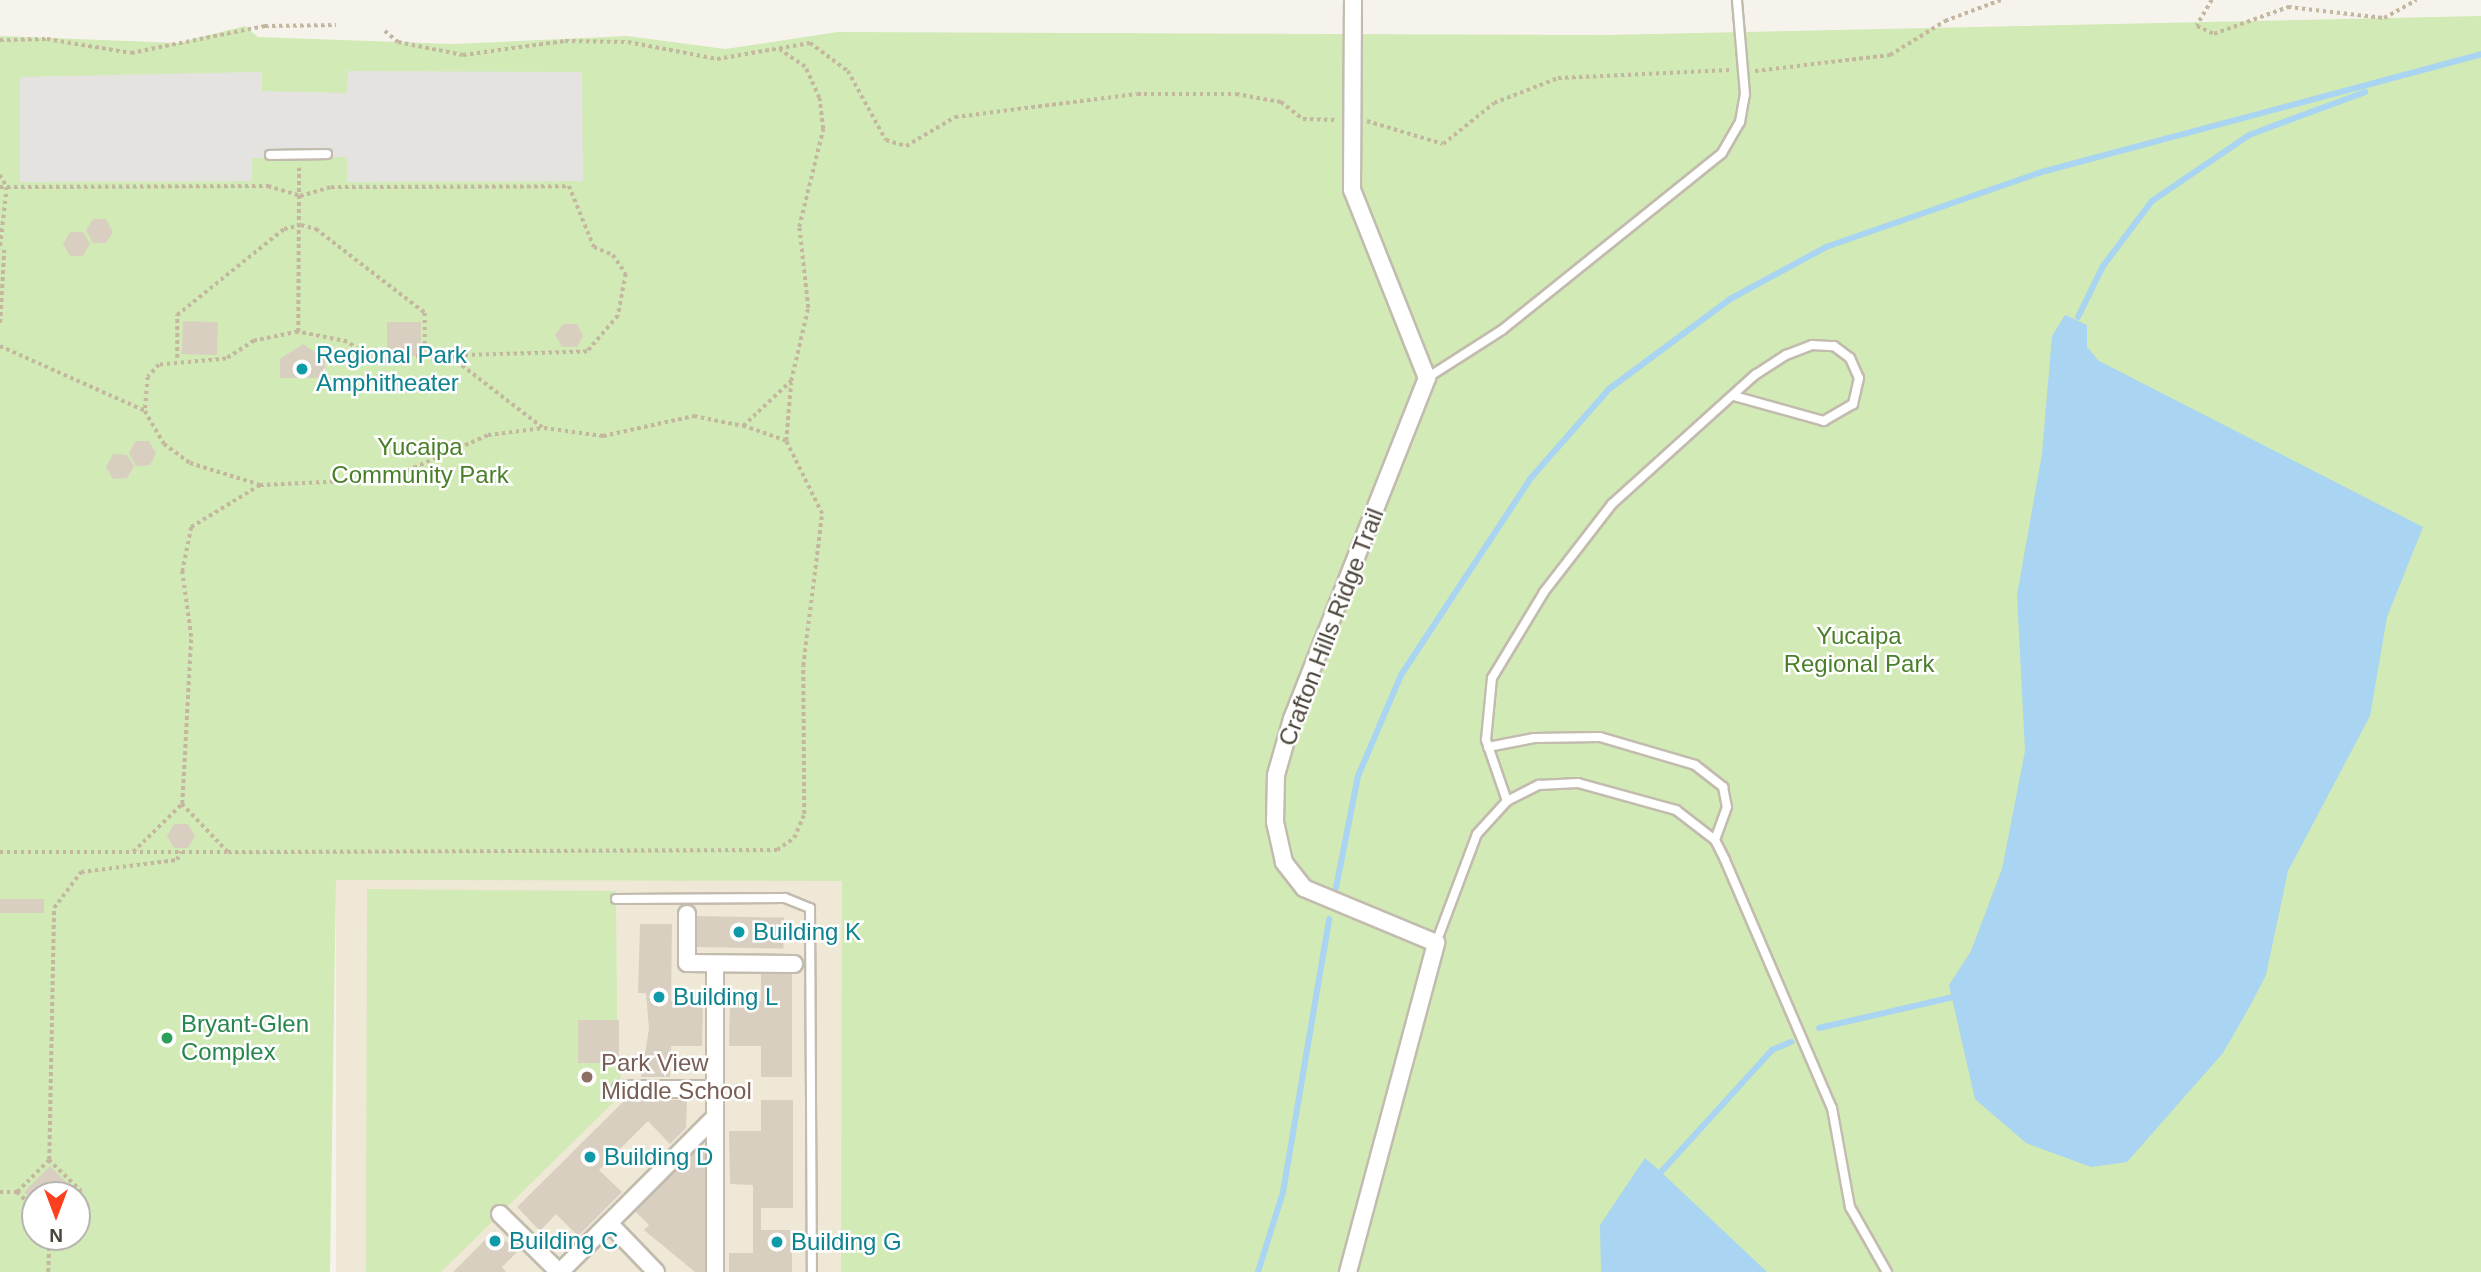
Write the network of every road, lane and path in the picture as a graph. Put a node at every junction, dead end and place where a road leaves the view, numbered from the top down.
1 (1353, 0) edge
2 (1737, 0) edge
3 (2001, 0) edge
4 (2212, 0) edge
5 (2416, 0) edge
6 (336, 25) dead end
7 (385, 31) dead end
8 (0, 40) edge
9 (780, 50) junction
10 (1747, 71) junction
11 (1352, 121) junction
12 (327, 154) dead end
13 (270, 155) dead end
14 (299, 155) junction
15 (0, 175) edge
16 (0, 187) edge
17 (7, 187) junction
18 (300, 196) junction
19 (301, 225) junction
20 (2, 250) edge
21 (0, 323) edge
22 (298, 332) junction
23 (0, 346) edge
24 (451, 357) junction
25 (425, 358) junction
26 (177, 359) junction
27 (1427, 379) junction
28 (791, 381) junction
29 (1734, 396) junction
30 (145, 411) junction
31 (743, 426) junction
32 (544, 428) junction
33 (786, 441) junction
34 (260, 485) junction
35 (1488, 747) junction
36 (1507, 801) junction
37 (182, 804) junction
38 (1715, 840) junction
39 (0, 852) edge
40 (133, 852) junction
41 (180, 852) junction
42 (228, 852) junction
43 (616, 899) dead end
44 (687, 914) dead end
45 (1436, 943) junction
46 (715, 964) junction
47 (794, 964) dead end
48 (621, 1089) dead end
49 (715, 1089) junction
50 (715, 1117) junction
51 (49, 1160) junction
52 (71, 1181) edge
53 (0, 1192) edge
54 (17, 1192) junction
55 (21, 1196) edge
56 (500, 1214) dead end
57 (609, 1223) junction
58 (49, 1251) edge
59 (48, 1272) edge
60 (559, 1272) edge
61 (656, 1272) edge
62 (715, 1272) edge
63 (812, 1272) edge
64 (1348, 1272) edge
65 (1887, 1272) edge

1 - 11 street
2 - 10 lane
3 - 10 path
4 - 5 path
6 - 8 path
7 - 9 path
9 - 11 path
9 - 28 path
10 - 11 path
10 - 27 lane
11 - 27 street
12 - 14 lane
13 - 14 lane
14 - 18 path
15 - 17 path
16 - 17 path
17 - 18 path
17 - 20 path
18 - 19 path
18 - 24 path
19 - 22 path
19 - 25 path
19 - 26 path
20 - 21 path
22 - 25 path
22 - 26 path
23 - 30 path
24 - 25 path
24 - 32 path
26 - 30 path
27 - 45 street, Crafton Hills Ridge Trail
28 - 31 path
28 - 33 path
29 - 29 lane
29 - 35 lane
30 - 34 path
31 - 32 path
31 - 33 path
32 - 34 path
33 - 42 path
34 - 37 path
35 - 36 lane
35 - 38 lane
36 - 38 lane
36 - 45 lane
37 - 40 path
37 - 42 path
38 - 65 lane
39 - 40 path
40 - 41 path
41 - 42 path
41 - 51 path
43 - 63 lane
44 - 46 street
45 - 64 street
46 - 47 street
46 - 49 street
48 - 49 street
49 - 50 street
50 - 57 street
50 - 62 street
51 - 52 path
51 - 54 path
53 - 54 path
54 - 55 path
56 - 60 street
57 - 60 street
57 - 61 street
58 - 59 path

